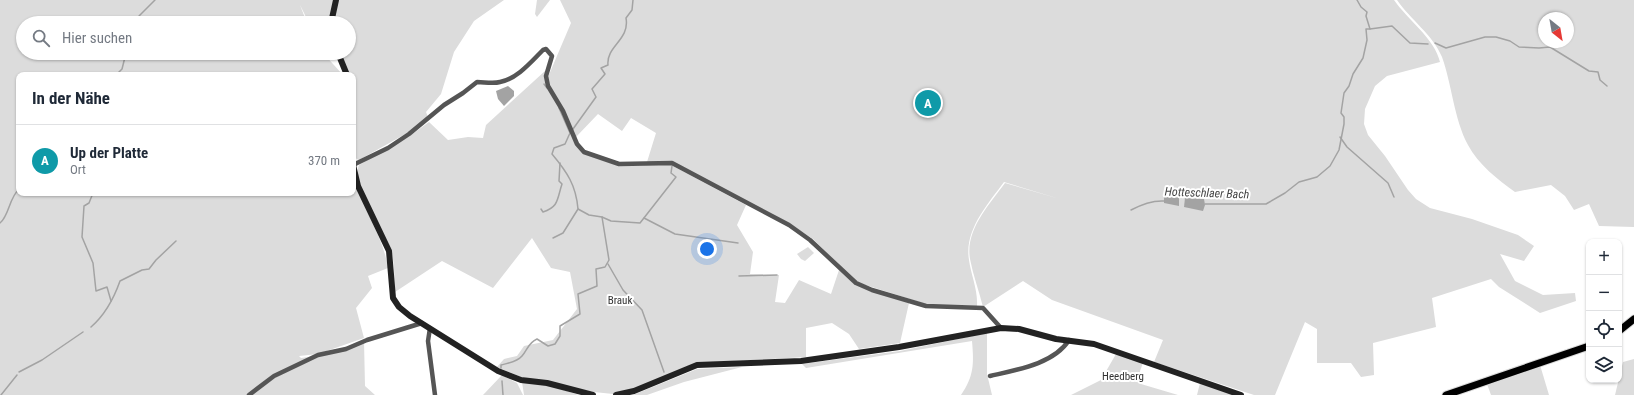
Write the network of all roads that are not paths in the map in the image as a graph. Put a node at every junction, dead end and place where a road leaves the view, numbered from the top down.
1 (336, 0) edge
2 (333, 16) edge
3 (341, 60) edge
4 (346, 72) edge
5 (356, 164) edge
6 (356, 178) edge
7 (1634, 319) edge
8 (422, 323) junction
9 (430, 328) junction
10 (1001, 328) junction
11 (1622, 329) edge
12 (1069, 340) junction
13 (1586, 347) edge
14 (990, 376) dead end
15 (249, 395) edge
16 (435, 395) edge
17 (592, 395) edge
18 (616, 395) edge
19 (1241, 395) edge
20 (1446, 395) edge

1 - 2 street
3 - 4 street
5 - 10 street
6 - 8 street
7 - 11 main road
8 - 9 street
8 - 15 street
9 - 16 street
9 - 17 street
10 - 12 street
10 - 18 street
12 - 14 street
12 - 19 street
13 - 20 main road

